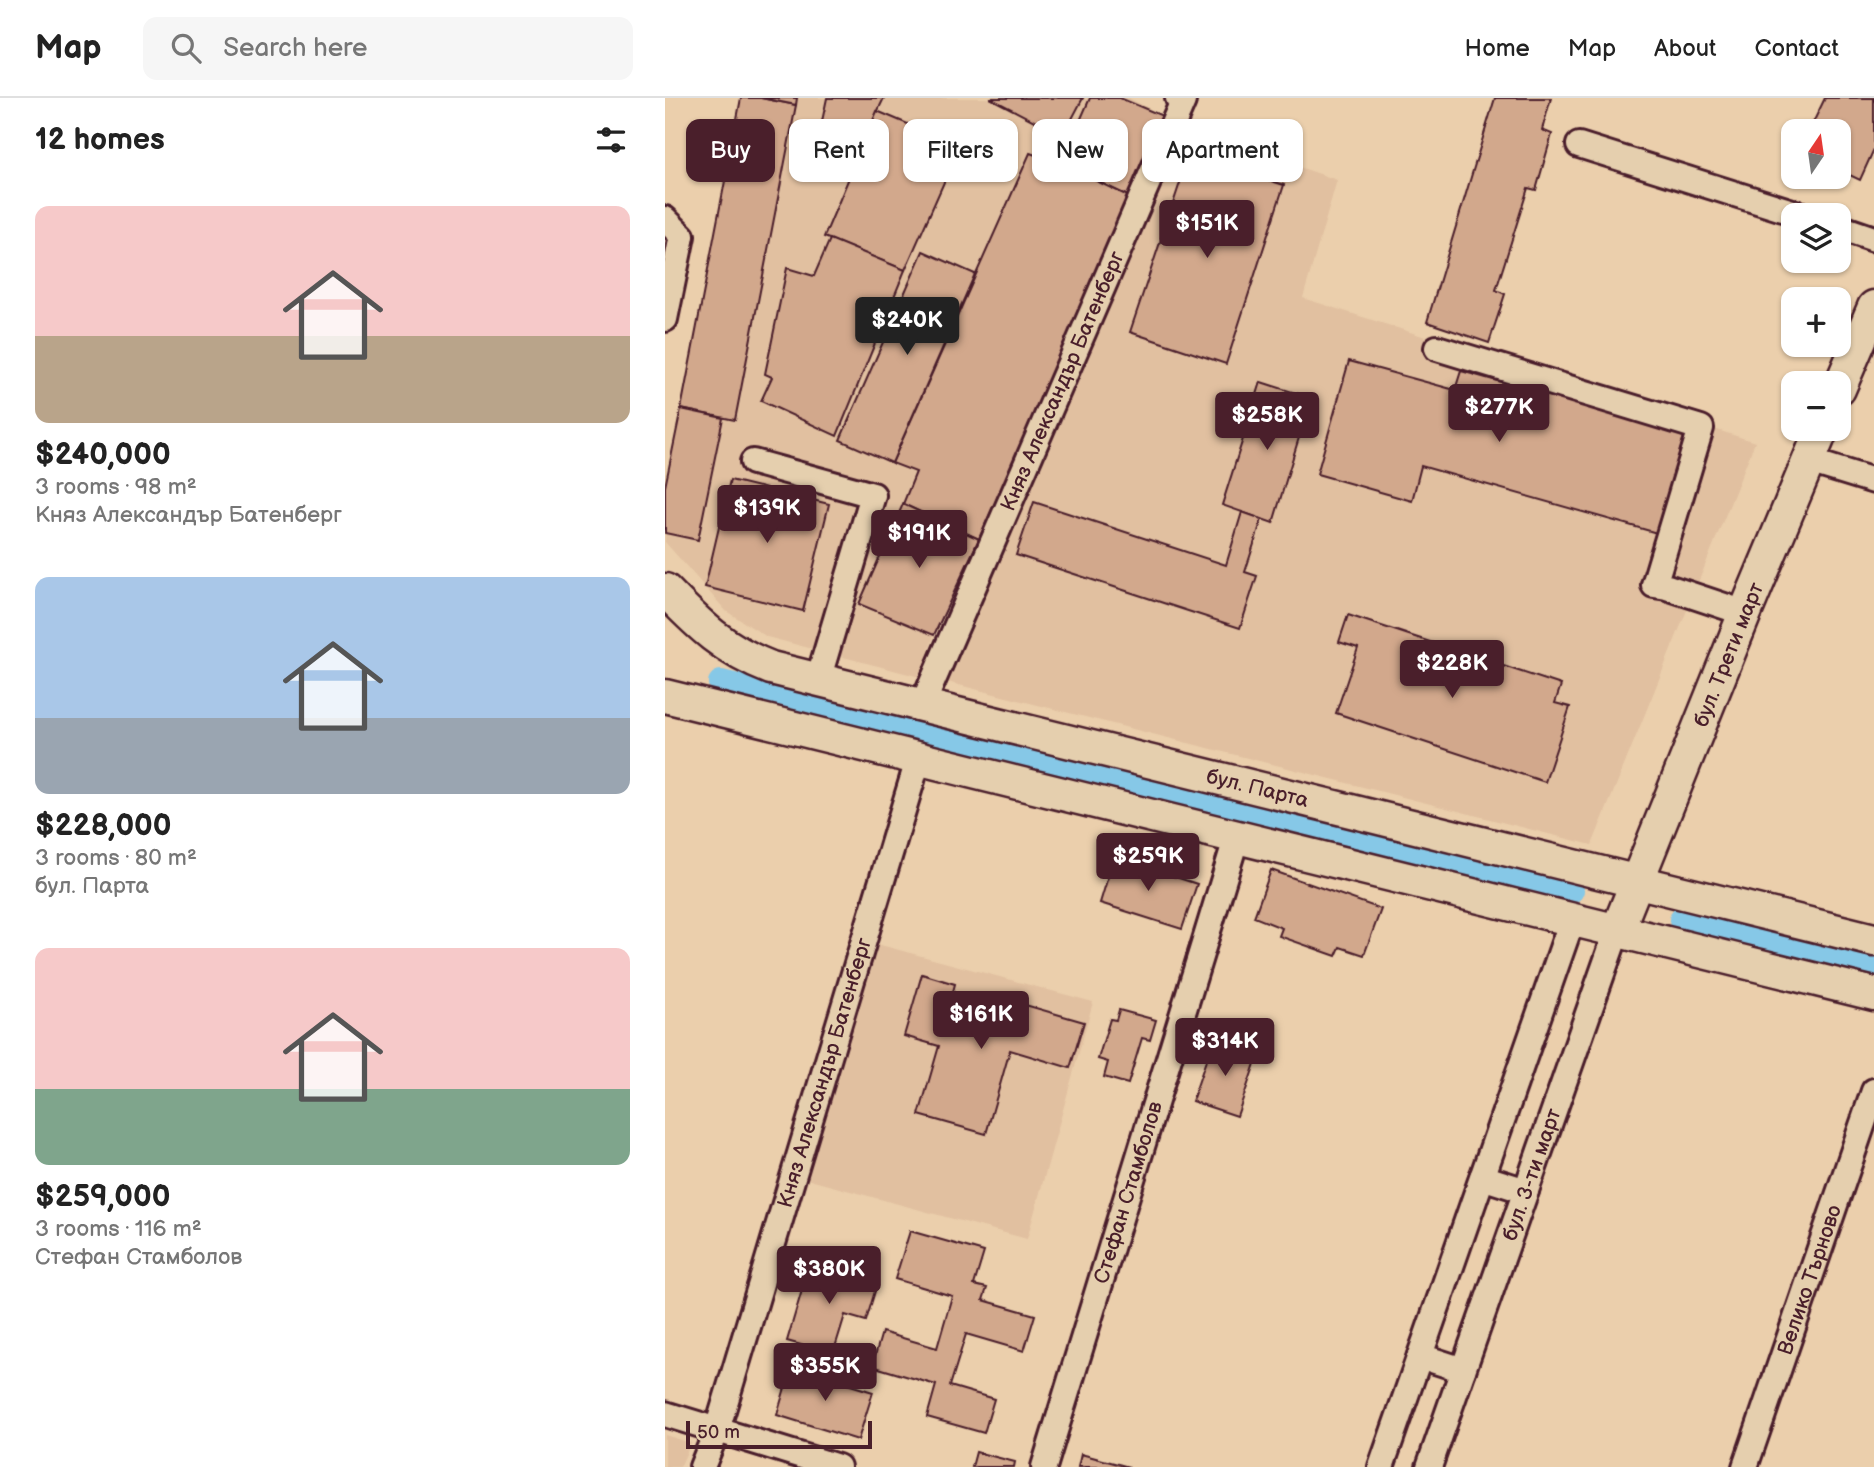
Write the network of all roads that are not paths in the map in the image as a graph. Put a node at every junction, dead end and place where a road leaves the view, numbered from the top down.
1 (1178, 98) edge
2 (1579, 145) dead end
3 (1781, 208) edge
4 (665, 219) edge
5 (1851, 231) edge
6 (1874, 239) edge
7 (1874, 307) edge
8 (665, 319) edge
9 (1437, 348) dead end
10 (1847, 371) edge
11 (1817, 441) edge
12 (1809, 461) junction
13 (753, 462) dead end
14 (1874, 481) edge
15 (665, 590) edge
16 (1745, 613) junction
17 (818, 680) junction
18 (665, 696) edge
19 (922, 706) junction
20 (919, 757) junction
21 (1237, 836) junction
22 (1637, 882) junction
23 (1572, 919) junction
24 (1617, 931) junction
25 (1874, 940) edge
26 (1874, 994) edge
27 (1874, 1091) edge
28 (1482, 1177) junction
29 (1526, 1191) junction
30 (1420, 1356) junction
31 (1463, 1370) junction
32 (665, 1413) edge
33 (717, 1430) junction
34 (702, 1467) edge
35 (838, 1467) edge
36 (1044, 1467) edge
37 (1381, 1467) edge
38 (1429, 1467) edge
39 (1745, 1467) edge

1 - 19 street, Княз Александър Батенберг
2 - 3 street
4 - 8 street
5 - 6 street
7 - 10 main road
9 - 16 street
11 - 12 main road, бул. Трети март
12 - 14 street
12 - 16 main road, бул. Трети март
13 - 17 street
15 - 17 main road, бул. Парта
16 - 22 main road, бул. Трети март
17 - 19 main road, бул. Парта
18 - 20 main road
19 - 22 main road, бул. Парта
20 - 21 main road
20 - 33 street, Княз Александър Батенберг
21 - 23 main road
21 - 36 street, Стефан Стамболов
22 - 24 main road, бул. 3-ти март
22 - 25 main road, бул. Парта
23 - 24 main road
23 - 28 street
24 - 26 main road
24 - 29 street, бул. 3-ти март
27 - 39 street, Велико Търново
28 - 29 street
28 - 30 street
29 - 31 street, бул. 3-ти март
30 - 31 street
30 - 37 street
31 - 38 street, бул. 3-ти март
32 - 33 street
33 - 34 street, Княз Александър Батенберг
33 - 35 street

